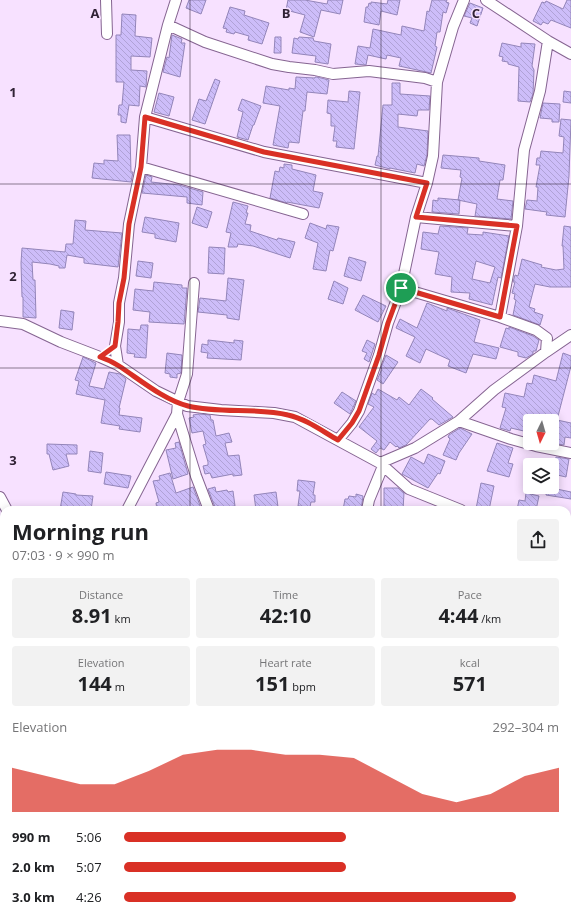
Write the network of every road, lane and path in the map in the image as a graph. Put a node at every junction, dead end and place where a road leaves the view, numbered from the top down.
1 (106, 0) edge
2 (176, 0) edge
3 (464, 0) edge
4 (486, 0) edge
5 (168, 25) junction
6 (107, 34) dead end
7 (548, 41) junction
8 (571, 54) edge
9 (437, 82) junction
10 (145, 117) junction
11 (141, 167) junction
12 (427, 183) junction
13 (303, 214) dead end
14 (416, 217) junction
15 (517, 226) junction
16 (194, 283) dead end
17 (401, 288) junction
18 (500, 317) junction
19 (0, 321) edge
20 (571, 335) edge
21 (115, 346) junction
22 (546, 352) junction
23 (100, 357) junction
24 (118, 365) junction
25 (178, 402) junction
26 (177, 414) junction
27 (459, 420) junction
28 (338, 440) junction
29 (571, 453) edge
30 (382, 465) junction
31 (0, 497) edge
32 (5, 506) edge
33 (129, 506) edge
34 (207, 506) edge
35 (368, 506) edge
36 (451, 506) edge

1 - 6 street
2 - 5 street
3 - 9 street
4 - 7 street
5 - 9 street
5 - 10 street
7 - 8 street
7 - 15 street
9 - 12 street
10 - 11 street
10 - 12 street
11 - 13 street
11 - 21 street
12 - 14 street
14 - 15 street
14 - 17 street
15 - 18 street
16 - 25 street
17 - 18 street
17 - 28 street
18 - 22 street
19 - 23 street
20 - 22 street
21 - 23 street
21 - 24 street
22 - 27 street
23 - 24 street
24 - 25 street
25 - 26 street
25 - 28 street
26 - 33 street
26 - 34 street
27 - 29 street
27 - 30 street
28 - 30 street
30 - 35 street
30 - 36 street
31 - 32 street

